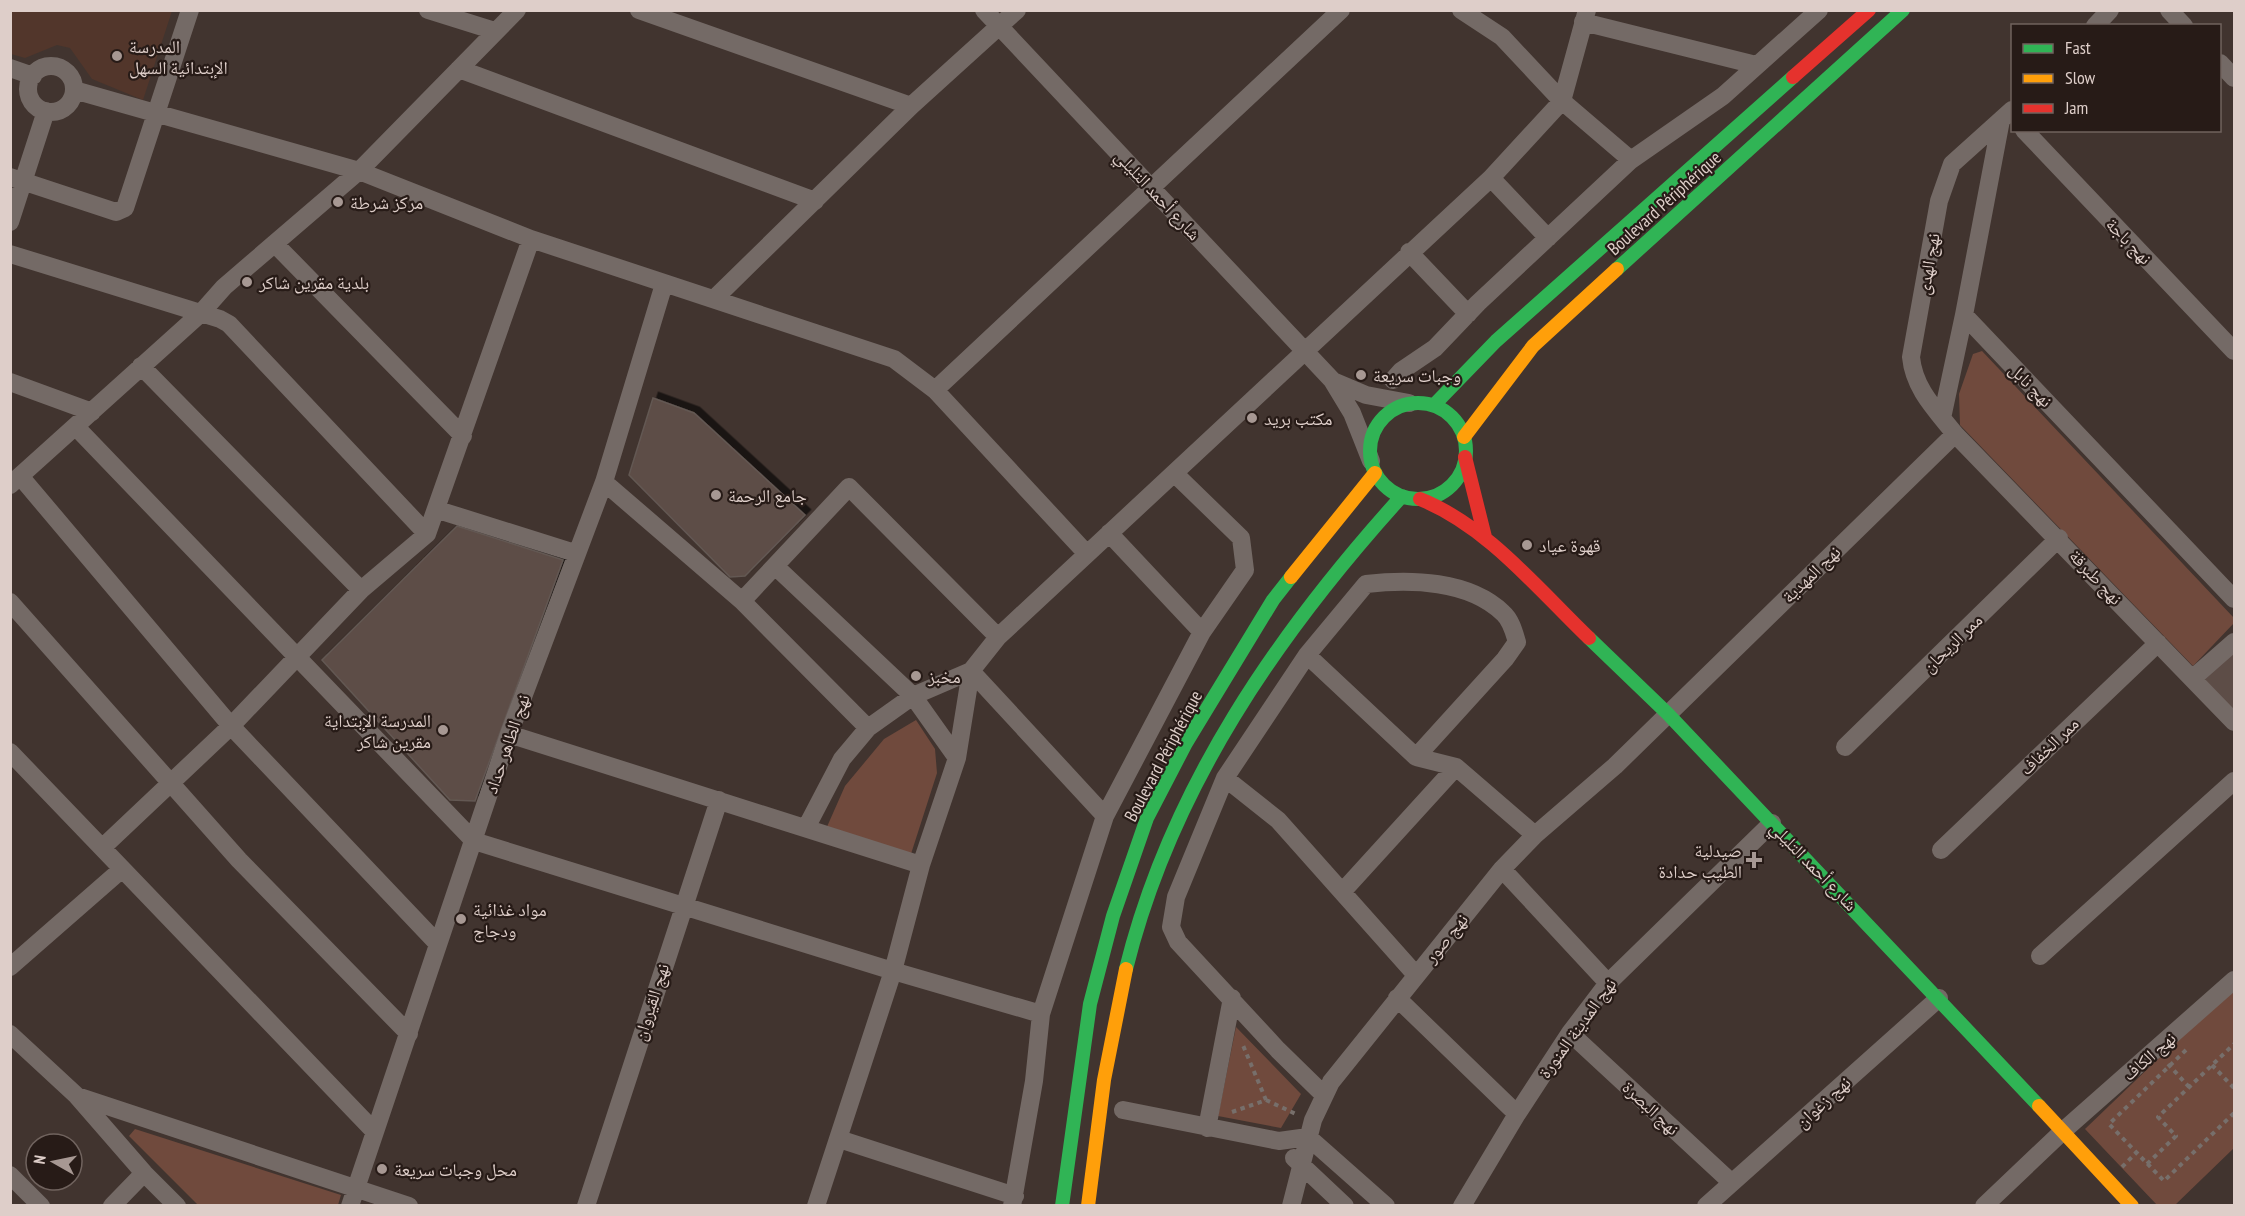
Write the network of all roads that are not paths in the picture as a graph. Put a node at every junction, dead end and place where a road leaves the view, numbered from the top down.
1 (189, 10) edge
2 (428, 10) edge
3 (517, 10) edge
4 (639, 10) edge
5 (984, 10) edge
6 (1017, 10) edge
7 (1341, 10) edge
8 (1819, 10) edge
9 (1869, 10) edge
10 (1903, 10) edge
11 (2110, 10) edge
12 (2169, 10) edge
13 (1465, 11) edge
14 (1585, 16) edge
15 (2097, 24) edge
16 (2182, 24) edge
17 (999, 27) junction
18 (495, 31) junction
19 (2221, 64) edge
20 (1756, 65) junction
21 (10, 68) edge
22 (459, 69) junction
23 (33, 76) junction
24 (2235, 78) edge
25 (74, 90) junction
26 (1562, 101) junction
27 (911, 106) junction
28 (46, 111) junction
29 (157, 113) junction
30 (2008, 115) edge
31 (2026, 132) edge
32 (1630, 160) junction
33 (359, 171) junction
34 (1491, 178) junction
35 (17, 179) edge
36 (1151, 188) junction
37 (815, 201) junction
38 (10, 222) edge
39 (1548, 238) junction
40 (531, 239) junction
41 (275, 243) junction
42 (1409, 252) junction
43 (10, 254) edge
44 (664, 284) junction
45 (715, 298) junction
46 (201, 313) junction
47 (1468, 314) junction
48 (1964, 315) junction
49 (1305, 351) junction
50 (2235, 351) edge
51 (141, 366) junction
52 (1332, 380) junction
53 (1393, 380) dead end
54 (10, 382) edge
55 (935, 390) junction
56 (1409, 403) junction
57 (1434, 405) junction
58 (92, 412) junction
59 (1942, 418) junction
60 (76, 427) junction
61 (1955, 434) junction
62 (463, 436) junction
63 (1464, 437) junction
64 (1465, 457) junction
65 (1373, 467) junction
66 (1173, 473) junction
67 (15, 481) edge
68 (604, 482) junction
69 (1402, 496) junction
70 (1420, 500) junction
71 (438, 510) junction
72 (1109, 533) junction
73 (427, 534) junction
74 (1485, 537) junction
75 (2059, 538) junction
76 (576, 553) junction
77 (1087, 554) junction
78 (775, 566) junction
79 (361, 590) junction
80 (2235, 599) edge
81 (742, 601) junction
82 (10, 602) edge
83 (1202, 632) junction
84 (998, 637) junction
85 (2235, 642) edge
86 (2158, 643) junction
87 (1307, 654) junction
88 (297, 655) junction
89 (971, 671) junction
90 (2193, 678) junction
91 (913, 696) junction
92 (1668, 714) junction
93 (2235, 722) edge
94 (231, 726) junction
95 (868, 728) junction
96 (509, 734) junction
97 (1845, 747) dead end
98 (10, 752) edge
99 (1416, 757) junction
100 (957, 758) junction
101 (1456, 767) junction
102 (1225, 778) junction
103 (2235, 781) edge
104 (171, 782) junction
105 (719, 800) junction
106 (1105, 816) junction
107 (1772, 823) junction
108 (807, 828) junction
109 (1535, 835) junction
110 (474, 841) junction
111 (103, 847) junction
112 (1941, 850) dead end
113 (921, 865) junction
114 (1502, 869) junction
115 (121, 870) junction
116 (1343, 891) junction
117 (682, 905) junction
118 (438, 944) junction
119 (2040, 956) dead end
120 (10, 967) edge
121 (893, 972) junction
122 (1416, 975) junction
123 (2235, 980) edge
124 (1608, 982) junction
125 (1232, 998) junction
126 (1397, 998) junction
127 (1939, 998) junction
128 (1041, 1014) junction
129 (1569, 1033) junction
130 (10, 1034) edge
131 (409, 1034) junction
132 (1323, 1094) junction
133 (77, 1096) junction
134 (1123, 1110) dead end
135 (1517, 1114) junction
136 (1207, 1128) junction
137 (374, 1131) junction
138 (2063, 1131) junction
139 (1308, 1137) junction
140 (839, 1139) junction
141 (1279, 1141) junction
142 (1300, 1165) junction
143 (144, 1173) junction
144 (10, 1175) edge
145 (1732, 1183) junction
146 (353, 1197) edge
147 (1014, 1201) edge
148 (41, 1206) edge
149 (112, 1206) edge
150 (177, 1206) edge
151 (409, 1206) edge
152 (586, 1206) edge
153 (816, 1206) edge
154 (1062, 1206) edge
155 (1088, 1206) edge
156 (1291, 1206) edge
157 (1346, 1206) edge
158 (1386, 1206) edge
159 (1462, 1206) edge
160 (1706, 1206) edge
161 (1984, 1206) edge
162 (2132, 1206) edge

1 - 29 street
2 - 18 street
3 - 18 street
4 - 27 street
5 - 17 street, شارع أحمد التليلي
6 - 17 street
7 - 36 street
8 - 20 street
9 - 57 main road, Boulevard Périphérique
10 - 63 main road, Boulevard Périphérique
11 - 15 street
12 - 16 street
13 - 26 street
14 - 20 street
14 - 26 street
17 - 27 street
17 - 36 street, شارع أحمد التليلي
18 - 22 street
19 - 24 street
20 - 32 street
21 - 23 street
22 - 33 street
22 - 37 street
23 - 25 street
23 - 28 street
25 - 28 street
25 - 29 street
26 - 32 street
26 - 34 street
27 - 37 street
28 - 35 street
29 - 33 street
29 - 35 street
30 - 48 street
30 - 59 street, نهج الهدى
31 - 50 street, نهج باجة
32 - 39 street
33 - 40 street
33 - 41 street
34 - 39 street
34 - 42 street
35 - 38 street
36 - 49 street, شارع أحمد التليلي
36 - 55 street
37 - 45 street
39 - 47 street
40 - 44 street
40 - 62 street
41 - 46 street
41 - 62 street
42 - 47 street
42 - 49 street
43 - 46 street
44 - 45 street
44 - 68 street, نهج الطاهر حداد
45 - 55 street
46 - 51 street
46 - 73 street
47 - 53 street
48 - 59 street
48 - 80 street, نهج نابل
49 - 52 street, شارع أحمد التليلي
49 - 66 street
51 - 58 street
51 - 79 street
52 - 56 street
52 - 65 street
54 - 58 street
55 - 77 street
56 - 57 main road
56 - 65 main road
57 - 63 main road
58 - 60 street
59 - 61 street, نهج الهدى
60 - 67 street
60 - 88 street
61 - 75 street, نهج طبرقة
61 - 92 street, نهج المهدية
62 - 71 street
63 - 64 main road
64 - 70 main road
64 - 74 main road
65 - 69 main road
65 - 154 main road, Boulevard Périphérique
66 - 72 street
66 - 83 street
67 - 94 street
68 - 76 street, نهج الطاهر حداد
68 - 81 street
69 - 70 main road
69 - 155 main road
70 - 74 main road, شارع أحمد التليلي
71 - 73 street
71 - 76 street
72 - 77 street
72 - 83 street
73 - 79 street
74 - 92 main road, شارع أحمد التليلي
75 - 86 street, نهج طبرقة
75 - 97 street, ممر الريحان
76 - 96 street, نهج الطاهر حداد
77 - 84 street
78 - 81 street
78 - 84 street
78 - 91 street
79 - 88 street
81 - 95 street
82 - 104 street
83 - 106 street
84 - 89 street
85 - 90 street
86 - 90 street, نهج طبرقة
86 - 112 street, ممر الخفاف
87 - 99 street
87 - 99 street
87 - 102 street
88 - 94 street
88 - 110 street
89 - 91 street
89 - 100 street
89 - 106 street
90 - 93 street, نهج طبرقة
91 - 95 street
91 - 100 street
92 - 107 main road, شارع أحمد التليلي
92 - 109 street, نهج صور
94 - 104 street
94 - 118 street
95 - 108 street
96 - 105 street
96 - 110 street, نهج الطاهر حداد
98 - 111 street
99 - 101 street
100 - 113 street
101 - 109 street
101 - 116 street
102 - 116 street
102 - 125 street
103 - 119 street
104 - 111 street
104 - 131 street
105 - 108 street
105 - 117 street, نهج القيروان
106 - 128 street
107 - 124 street, نهج المدينة المنورة
107 - 127 main road, شارع أحمد التليلي
108 - 113 street
109 - 114 street, نهج صور
110 - 117 street
110 - 118 street, نهج الطاهر حداد
111 - 115 street
113 - 121 street
114 - 122 street, نهج صور
114 - 124 street
115 - 120 street
115 - 137 street
116 - 122 street
117 - 121 street
117 - 152 street, نهج القيروان
118 - 131 street, نهج الطاهر حداد
121 - 128 street
121 - 140 street
122 - 126 street, نهج صور
123 - 138 street, نهج الكاف
124 - 129 street, نهج المدينة المنورة
125 - 132 street
125 - 136 street
126 - 132 street, نهج صور
126 - 135 street
127 - 138 main road, شارع أحمد التليلي
127 - 145 street, نهج زغوان
128 - 147 street
129 - 135 street, نهج المدينة المنورة
129 - 145 street, نهج البصرة
130 - 133 street
131 - 137 street, نهج الطاهر حداد
132 - 139 street, نهج صور
133 - 143 street
133 - 146 street
134 - 136 street
135 - 159 street, نهج المدينة المنورة
136 - 141 street
137 - 146 street, نهج الطاهر حداد
138 - 161 street, نهج الكاف
138 - 162 main road, شارع أحمد التليلي
139 - 141 street
139 - 142 street, نهج صور
139 - 158 street
140 - 147 street
140 - 153 street
141 - 142 street
142 - 156 street, نهج صور
142 - 157 street
143 - 149 street
143 - 150 street
144 - 148 street
145 - 160 street, نهج زغوان
146 - 151 street

